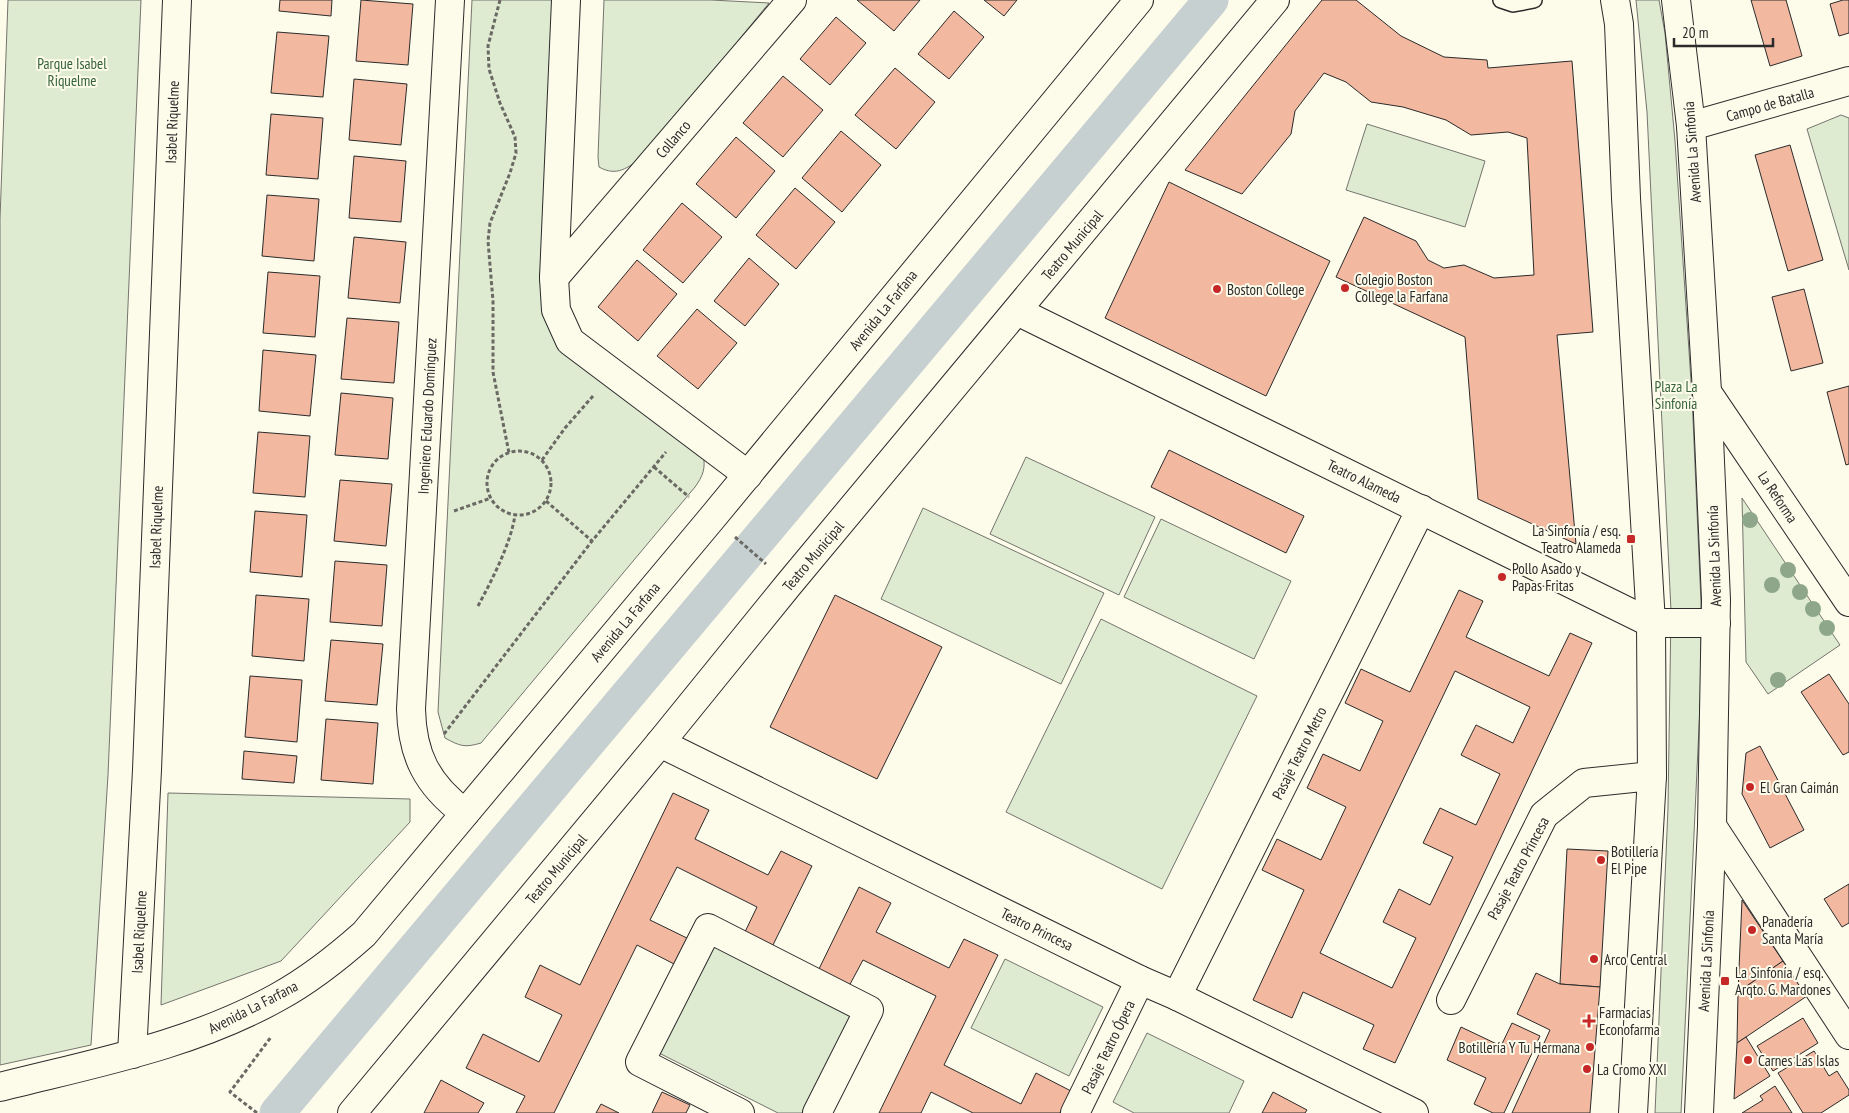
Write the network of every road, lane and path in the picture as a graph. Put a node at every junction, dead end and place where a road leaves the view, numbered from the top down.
1 (177, 0) edge
2 (450, 0) edge
3 (500, 0) edge
4 (566, 0) edge
5 (792, 0) edge
6 (1139, 0) edge
7 (1275, 0) edge
8 (1501, 0) edge
9 (1534, 0) edge
10 (1615, 0) edge
11 (1676, 0) edge
12 (1849, 81) edge
13 (1691, 126) junction
14 (554, 278) junction
15 (1018, 311) junction
16 (615, 375) junction
17 (1707, 392) junction
18 (686, 428) junction
19 (509, 453) junction
20 (542, 460) junction
21 (748, 475) junction
22 (491, 498) junction
23 (546, 501) junction
24 (1421, 509) junction
25 (515, 515) junction
26 (421, 524) junction
27 (736, 538) dead end
28 (592, 541) junction
29 (764, 562) dead end
30 (1849, 602) edge
31 (478, 606) dead end
32 (1651, 622) junction
33 (1716, 623) junction
34 (660, 744) junction
35 (422, 764) junction
36 (1652, 776) junction
37 (464, 813) junction
38 (1712, 826) junction
39 (1140, 980) junction
40 (1177, 996) junction
41 (278, 997) junction
42 (1451, 1000) dead end
43 (1849, 1036) edge
44 (132, 1054) junction
45 (0, 1087) edge
46 (727, 1110) edge
47 (257, 1113) edge
48 (352, 1113) edge
49 (817, 1113) edge
50 (1075, 1113) edge
51 (1414, 1113) edge
52 (1633, 1113) edge
53 (1699, 1113) edge

1 - 44 street, Isabel Riquelme
2 - 26 street, Ingeniero Eduardo Domínguez
3 - 19 path
4 - 14 street
5 - 14 street, Collanco
6 - 21 street, Avenida La Farfana
7 - 15 street, Teatro Municipal
8 - 9 lane
10 - 32 street
11 - 13 street, Avenida La Sinfonía
12 - 13 street, Campo de Batalla
13 - 17 street, Avenida La Sinfonía
14 - 16 street
15 - 24 street, Teatro Alameda
15 - 34 street, Teatro Municipal
16 - 18 street
16 - 20 path
17 - 30 street, La Reforma
17 - 33 street, Avenida La Sinfonía
18 - 21 street
18 - 28 path
19 - 20 path
19 - 22 path
20 - 23 path
21 - 37 street, Avenida La Farfana
22 - 25 path
22 - 26 path
23 - 25 path
23 - 28 path
24 - 32 street, Teatro Alameda
24 - 40 street, Pasaje Teatro Metro
25 - 31 path
26 - 35 street, Ingeniero Eduardo Domínguez
27 - 29 path
28 - 35 path
32 - 33 street, Teatro Alameda
32 - 36 street
33 - 38 street, Avenida La Sinfonía
34 - 39 street, Teatro Princesa
34 - 48 street, Teatro Municipal
35 - 37 street, Ingeniero Eduardo Domínguez
36 - 42 street, Pasaje Teatro Princesa
36 - 52 street
37 - 41 street, Avenida La Farfana
38 - 43 street
38 - 53 street, Avenida La Sinfonía
39 - 40 street, Teatro Princesa
39 - 50 street, Pasaje Teatro Ópera
40 - 51 street, Teatro Princesa
41 - 44 street, Avenida La Farfana
41 - 47 path
44 - 45 street, Avenida La Farfana
46 - 49 street

